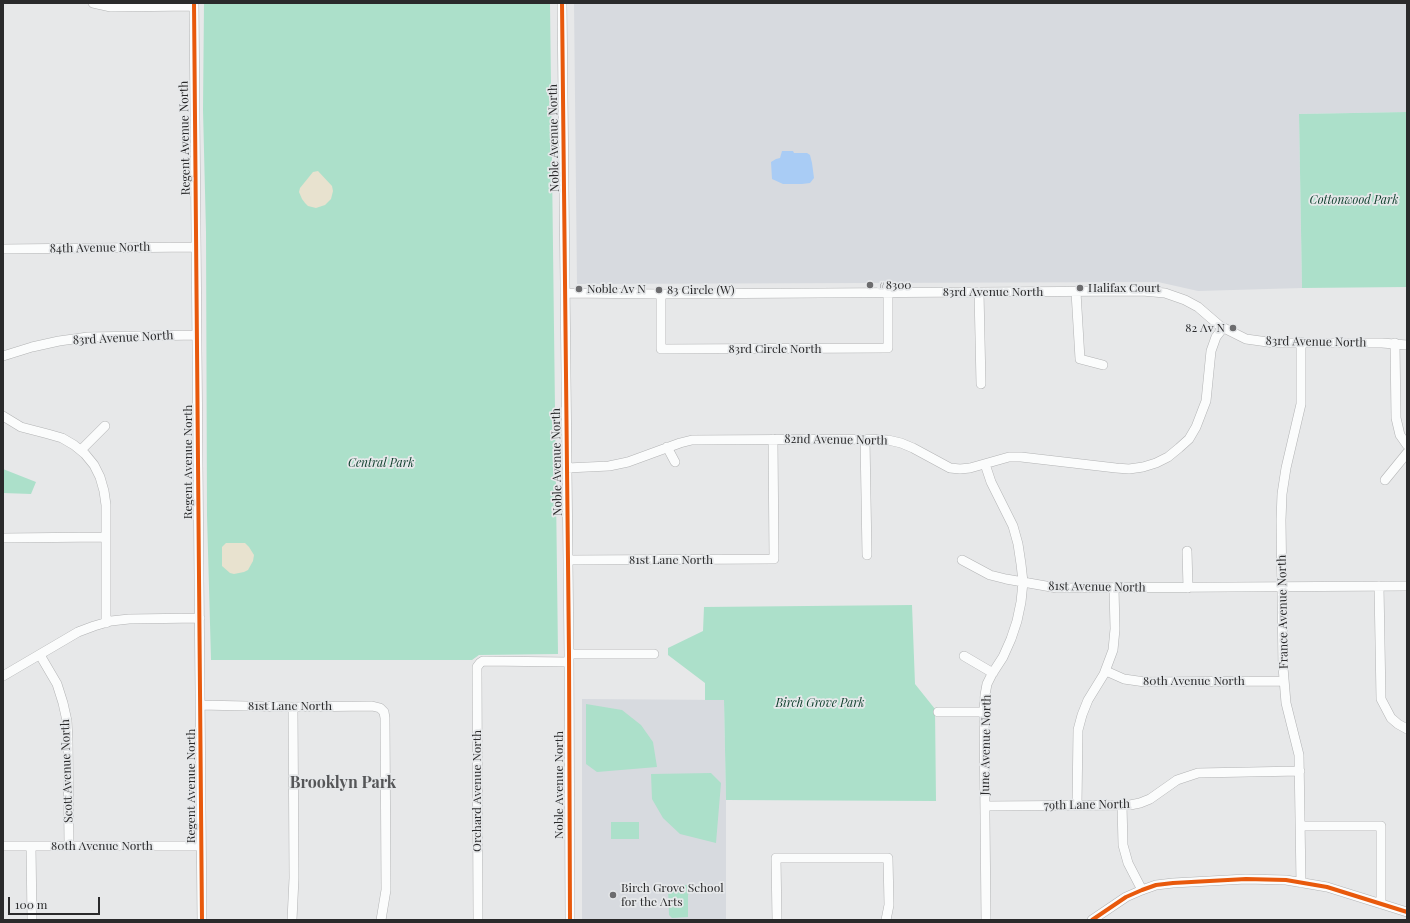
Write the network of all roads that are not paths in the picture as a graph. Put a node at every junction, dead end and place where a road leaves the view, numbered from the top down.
1 (93, 3) edge
2 (562, 3) edge
3 (194, 4) edge
4 (196, 247) junction
5 (3, 250) edge
6 (888, 292) junction
7 (979, 292) junction
8 (1076, 292) junction
9 (565, 293) junction
10 (661, 294) junction
11 (1223, 328) junction
12 (197, 335) junction
13 (1301, 342) junction
14 (1396, 343) junction
15 (1407, 345) edge
16 (3, 356) edge
17 (1103, 365) dead end
18 (981, 384) dead end
19 (3, 416) edge
20 (105, 426) dead end
21 (772, 439) junction
22 (866, 439) junction
23 (1407, 445) edge
24 (667, 447) junction
25 (81, 450) junction
26 (1407, 453) edge
27 (675, 462) dead end
28 (985, 464) junction
29 (567, 468) junction
30 (1386, 480) dead end
31 (106, 537) junction
32 (3, 538) edge
33 (1187, 551) dead end
34 (867, 555) dead end
35 (568, 560) junction
36 (962, 560) dead end
37 (1022, 582) junction
38 (1379, 586) junction
39 (1407, 586) edge
40 (1282, 587) junction
41 (1114, 588) junction
42 (1188, 588) junction
43 (200, 618) junction
44 (106, 623) junction
45 (654, 654) dead end
46 (40, 655) junction
47 (964, 656) dead end
48 (569, 658) junction
49 (1106, 671) junction
50 (993, 673) junction
51 (3, 676) edge
52 (1284, 681) junction
53 (200, 705) junction
54 (293, 707) junction
55 (938, 712) dead end
56 (984, 712) junction
57 (1407, 729) edge
58 (1300, 771) junction
59 (1077, 805) junction
60 (1122, 805) junction
61 (985, 806) junction
62 (1301, 826) junction
63 (3, 846) edge
64 (31, 846) junction
65 (69, 846) junction
66 (201, 846) junction
67 (1301, 883) junction
68 (1142, 890) junction
69 (1381, 904) junction
70 (1407, 912) edge
71 (32, 920) edge
72 (202, 920) edge
73 (292, 920) edge
74 (381, 920) edge
75 (478, 920) edge
76 (570, 920) edge
77 (776, 920) edge
78 (886, 920) edge
79 (986, 920) edge
80 (1092, 920) edge

1 - 3 street
2 - 9 street, Noble Avenue North
3 - 4 street, Regent Avenue North
4 - 5 street, 84th Avenue North
4 - 12 street, Regent Avenue North
6 - 7 street, 83rd Avenue North
6 - 10 street, 83rd Avenue North
6 - 10 street, 83rd Circle North
7 - 8 street, 83rd Avenue North
7 - 18 street
8 - 11 street, 83rd Avenue North
8 - 17 street
9 - 10 street, 83rd Avenue North
9 - 29 street, Noble Avenue North
11 - 13 street, 83rd Avenue North
11 - 28 street, 82nd Avenue North
12 - 16 street, 83rd Avenue North
12 - 43 street, Regent Avenue North
13 - 14 street, 83rd Avenue North
13 - 40 street, France Avenue North
14 - 15 street, 83rd Avenue North
14 - 23 street
19 - 25 street
20 - 25 street
21 - 22 street, 82nd Avenue North
21 - 24 street, 82nd Avenue North
21 - 35 street, 81st Lane North
22 - 28 street, 82nd Avenue North
22 - 34 street
24 - 27 street
24 - 29 street, 82nd Avenue North
25 - 31 street
26 - 30 street
28 - 37 street, June Avenue North
29 - 35 street, Noble Avenue North
31 - 32 street
31 - 44 street
33 - 42 street
35 - 48 street, Noble Avenue North
36 - 37 street, 81st Avenue North
37 - 41 street, 81st Avenue North
37 - 50 street, June Avenue North
38 - 39 street, 81st Avenue North
38 - 40 street, 81st Avenue North
38 - 57 street
40 - 42 street, 81st Avenue North
40 - 52 street, France Avenue North
41 - 42 street, 81st Avenue North
41 - 49 street
43 - 44 street
43 - 53 street, Regent Avenue North
44 - 46 street
45 - 48 street
46 - 51 street
46 - 65 street, Scott Avenue North
47 - 50 street
48 - 75 street, Orchard Avenue North
48 - 76 street, Noble Avenue North
49 - 52 street, 80th Avenue North
49 - 59 street
50 - 56 street, June Avenue North
52 - 58 street, France Avenue North
53 - 54 street, 81st Lane North
53 - 66 street, Regent Avenue North
54 - 73 street
54 - 74 street, 81st Lane North
55 - 56 street
56 - 61 street, June Avenue North
58 - 60 street, 79th Lane North
58 - 62 street, France Avenue North
59 - 60 street, 79th Lane North
59 - 61 street, 79th Lane North
60 - 68 street
61 - 79 street, June Avenue North
62 - 67 street, France Avenue North
62 - 69 street
63 - 64 street, 80th Avenue North
64 - 65 street, 80th Avenue North
64 - 71 street
65 - 66 street, 80th Avenue North
66 - 72 street, Regent Avenue North
67 - 68 street
67 - 69 street
68 - 80 street
69 - 70 street
77 - 78 street

